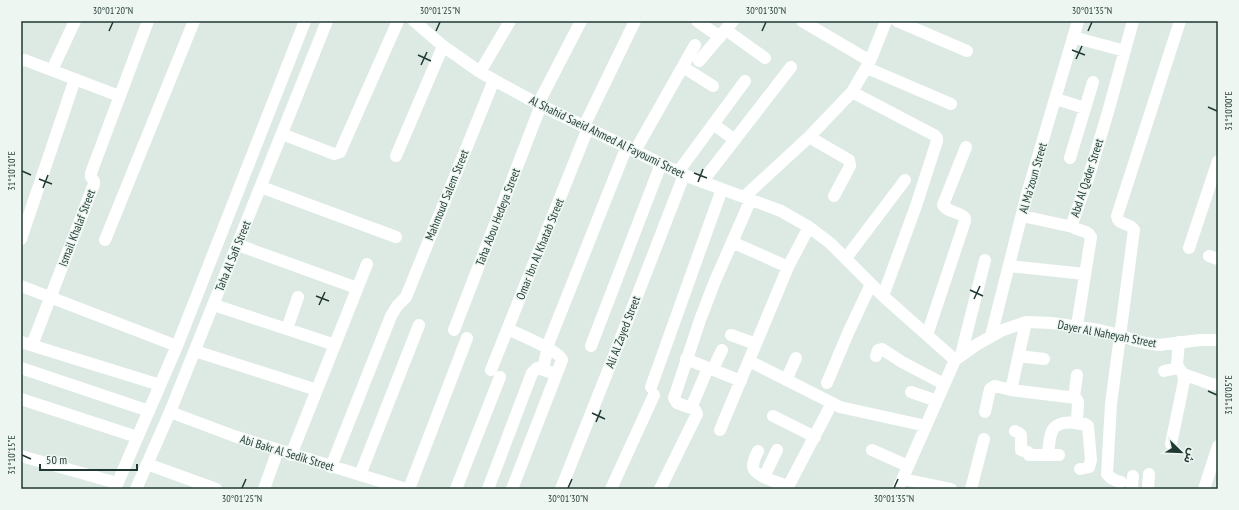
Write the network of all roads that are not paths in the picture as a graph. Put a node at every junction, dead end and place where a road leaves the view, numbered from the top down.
1 (74, 21) edge
2 (148, 21) edge
3 (194, 21) edge
4 (305, 21) edge
5 (327, 21) edge
6 (398, 21) edge
7 (414, 21) edge
8 (510, 21) edge
9 (581, 21) edge
10 (635, 21) edge
11 (696, 21) edge
12 (802, 21) edge
13 (886, 21) edge
14 (897, 21) edge
15 (1078, 21) edge
16 (1133, 21) edge
17 (1180, 21) edge
18 (726, 29) edge
19 (1073, 37) junction
20 (695, 45) dead end
21 (443, 46) junction
22 (967, 51) dead end
23 (1125, 51) junction
24 (765, 58) dead end
25 (21, 61) edge
26 (699, 61) dead end
27 (869, 65) junction
28 (683, 67) junction
29 (791, 67) dead end
30 (52, 70) junction
31 (480, 72) junction
32 (75, 79) junction
33 (494, 80) junction
34 (745, 81) dead end
35 (1093, 82) dead end
36 (712, 86) dead end
37 (852, 92) junction
38 (119, 96) junction
39 (1056, 99) junction
40 (540, 104) junction
41 (951, 104) dead end
42 (1085, 108) junction
43 (713, 124) junction
44 (586, 127) junction
45 (282, 134) junction
46 (809, 137) junction
47 (735, 140) junction
48 (966, 147) dead end
49 (631, 149) junction
50 (396, 156) dead end
51 (1070, 158) dead end
52 (1218, 161) edge
53 (661, 164) junction
54 (681, 173) junction
55 (905, 180) dead end
56 (702, 182) junction
57 (261, 187) junction
58 (722, 190) junction
59 (834, 196) dead end
60 (748, 198) junction
61 (1022, 216) junction
62 (809, 227) junction
63 (1073, 227) junction
64 (396, 237) dead end
65 (21, 239) edge
66 (105, 240) dead end
67 (732, 242) junction
68 (238, 245) junction
69 (1189, 248) dead end
70 (846, 258) junction
71 (985, 260) dead end
72 (367, 264) dead end
73 (1009, 266) junction
74 (788, 267) junction
75 (1086, 274) junction
76 (871, 284) junction
77 (21, 286) edge
78 (357, 288) junction
79 (883, 296) junction
80 (298, 297) dead end
81 (50, 298) junction
82 (214, 305) junction
83 (1026, 322) junction
84 (419, 325) dead end
85 (1077, 326) junction
86 (287, 329) junction
87 (508, 329) junction
88 (454, 330) dead end
89 (731, 335) dead end
90 (927, 335) junction
91 (1120, 335) junction
92 (992, 336) junction
93 (467, 338) dead end
94 (1218, 340) edge
95 (1179, 342) junction
96 (26, 343) edge
97 (756, 344) junction
98 (335, 345) junction
99 (177, 346) junction
100 (591, 346) dead end
101 (548, 348) junction
102 (722, 350) dead end
103 (195, 352) junction
104 (876, 356) dead end
105 (1019, 356) junction
106 (796, 358) dead end
107 (958, 358) junction
108 (686, 359) junction
109 (1044, 359) dead end
110 (749, 361) junction
111 (169, 365) junction
112 (21, 368) edge
113 (543, 369) junction
114 (711, 369) junction
115 (187, 371) junction
116 (1164, 371) dead end
117 (1181, 371) junction
118 (556, 375) junction
119 (1077, 376) dead end
120 (786, 380) junction
121 (740, 381) junction
122 (827, 383) dead end
123 (944, 384) junction
124 (160, 385) junction
125 (1218, 385) edge
126 (317, 390) junction
127 (1011, 390) junction
128 (911, 392) dead end
129 (1074, 397) junction
130 (21, 399) edge
131 (937, 402) junction
132 (832, 403) junction
133 (691, 408) junction
134 (149, 411) junction
135 (170, 412) junction
136 (985, 412) dead end
137 (773, 416) dead end
138 (1078, 423) junction
139 (926, 426) junction
140 (720, 430) dead end
141 (1015, 431) dead end
142 (137, 437) junction
143 (815, 437) junction
144 (984, 439) dead end
145 (1171, 444) dead end
146 (1218, 446) edge
147 (278, 450) junction
148 (777, 450) dead end
149 (872, 450) dead end
150 (758, 451) dead end
151 (291, 455) junction
152 (21, 456) edge
153 (147, 464) junction
154 (908, 466) junction
155 (331, 467) junction
156 (1080, 469) dead end
157 (1149, 474) dead end
158 (360, 475) junction
159 (1133, 476) dead end
160 (764, 477) junction
161 (1121, 482) dead end
162 (900, 484) edge
163 (116, 486) edge
164 (136, 489) edge
165 (216, 489) edge
166 (264, 489) edge
167 (406, 489) edge
168 (409, 489) edge
169 (456, 489) edge
170 (488, 489) edge
171 (512, 489) edge
172 (561, 489) edge
173 (611, 489) edge
174 (660, 489) edge
175 (952, 489) edge
176 (971, 489) edge
177 (1133, 489) edge
178 (1148, 489) edge
179 (1204, 489) edge

1 - 30 street
2 - 38 street, Ismail Khalaf Street
3 - 66 street
4 - 99 street, Taha Al Safi Street
5 - 45 street, Taha Al Safi Street
6 - 45 street
7 - 21 street, Al Shahid Saeid Ahmed Al Fayoumi Street
8 - 31 street
9 - 40 street, Taha Abou Hedeya Street
10 - 44 street, Omar Ibn Al Khatab Street
11 - 18 street
12 - 27 street
13 - 27 street
14 - 22 street
15 - 19 street, Al Ma'zoun Street
16 - 23 street, Abd Al Qader Street
17 - 91 street
18 - 24 street
18 - 26 street
19 - 23 street
19 - 39 street, Al Ma'zoun Street
20 - 28 street
21 - 31 street, Al Shahid Saeid Ahmed Al Fayoumi Street
21 - 50 street
23 - 63 street, Abd Al Qader Street
25 - 30 street
27 - 37 street
27 - 41 street
28 - 36 street
28 - 49 street
29 - 47 street
30 - 32 street
31 - 33 street, Al Shahid Saeid Ahmed Al Fayoumi Street
32 - 38 street
32 - 65 street
33 - 40 street, Al Shahid Saeid Ahmed Al Fayoumi Street
33 - 155 street, Mahmoud Salem Street
34 - 43 street, Ali Al Zayed Street
35 - 42 street
37 - 46 street
37 - 79 street
38 - 81 street, Ismail Khalaf Street
39 - 42 street
39 - 61 street, Al Ma'zoun Street
40 - 44 street, Al Shahid Saeid Ahmed Al Fayoumi Street
40 - 88 street, Taha Abou Hedeya Street
42 - 51 street
43 - 47 street
43 - 54 street, Ali Al Zayed Street
44 - 49 street, Al Shahid Saeid Ahmed Al Fayoumi Street
44 - 87 street, Omar Ibn Al Khatab Street
45 - 57 street, Taha Al Safi Street
46 - 59 street
46 - 60 street
47 - 56 street
48 - 90 street
49 - 53 street, Al Shahid Saeid Ahmed Al Fayoumi Street
49 - 101 street
52 - 69 street
53 - 54 street, Al Shahid Saeid Ahmed Al Fayoumi Street
53 - 100 street
54 - 56 street, Al Shahid Saeid Ahmed Al Fayoumi Street
54 - 172 street, Ali Al Zayed Street
55 - 70 street
56 - 58 street, Al Shahid Saeid Ahmed Al Fayoumi Street
57 - 64 street
57 - 68 street, Taha Al Safi Street
58 - 60 street, Al Shahid Saeid Ahmed Al Fayoumi Street
58 - 173 street
60 - 62 street, Al Shahid Saeid Ahmed Al Fayoumi Street
60 - 67 street
61 - 63 street
61 - 73 street, Al Ma'zoun Street
62 - 70 street, Al Shahid Saeid Ahmed Al Fayoumi Street
62 - 74 street
63 - 75 street, Abd Al Qader Street
67 - 74 street
67 - 108 street
68 - 78 street
68 - 82 street, Taha Al Safi Street
70 - 76 street, Al Shahid Saeid Ahmed Al Fayoumi Street
71 - 107 street
72 - 78 street
73 - 75 street
73 - 92 street, Al Ma'zoun Street
74 - 97 street
75 - 85 street, Abd Al Qader Street
76 - 79 street, Al Shahid Saeid Ahmed Al Fayoumi Street
76 - 122 street
77 - 81 street
78 - 98 street
79 - 90 street, Al Shahid Saeid Ahmed Al Fayoumi Street
80 - 86 street
81 - 96 street, Ismail Khalaf Street
81 - 99 street
82 - 86 street
82 - 103 street, Taha Al Safi Street
83 - 85 street, Dayer Al Naheyah Street
83 - 92 street, Dayer Al Naheyah Street
83 - 105 street
84 - 158 street
85 - 91 street, Dayer Al Naheyah Street
86 - 98 street
87 - 101 street
87 - 169 street, Omar Ibn Al Khatab Street
89 - 97 street
90 - 107 street, Al Shahid Saeid Ahmed Al Fayoumi Street
91 - 95 street, Dayer Al Naheyah Street
91 - 161 street
92 - 107 street, Dayer Al Naheyah Street
93 - 168 street
94 - 95 street, Dayer Al Naheyah Street
95 - 117 street
96 - 124 street
97 - 110 street
98 - 126 street
99 - 111 street, Taha Al Safi Street
101 - 113 street
101 - 118 street
102 - 114 street
103 - 115 street, Taha Al Safi Street
103 - 126 street
104 - 123 street
105 - 109 street
105 - 127 street
106 - 120 street
107 - 123 street
108 - 114 street
108 - 133 street
110 - 120 street
110 - 121 street
111 - 115 street
111 - 124 street, Taha Al Safi Street
112 - 134 street
113 - 118 street
113 - 170 street
114 - 121 street
114 - 133 street
115 - 135 street, Taha Al Safi Street
116 - 117 street
117 - 125 street
117 - 145 street
118 - 171 street
119 - 129 street
120 - 132 street
121 - 140 street
123 - 131 street
124 - 134 street, Taha Al Safi Street
126 - 151 street
127 - 129 street
127 - 136 street
128 - 131 street
129 - 138 street
130 - 142 street
131 - 139 street
132 - 139 street
132 - 143 street
133 - 174 street
134 - 142 street, Taha Al Safi Street
135 - 147 street, Abi Bakr Al Sedik Street
135 - 153 street, Taha Al Safi Street
137 - 143 street
138 - 141 street
138 - 156 street
139 - 154 street
142 - 163 street, Taha Al Safi Street
143 - 160 street
144 - 176 street
146 - 179 street
147 - 151 street, Abi Bakr Al Sedik Street
147 - 166 street
148 - 160 street
149 - 154 street
150 - 160 street
151 - 155 street, Abi Bakr Al Sedik Street
152 - 163 street
153 - 164 street, Taha Al Safi Street
153 - 165 street
154 - 162 street
155 - 158 street, Abi Bakr Al Sedik Street
157 - 178 street
158 - 167 street, Abi Bakr Al Sedik Street
159 - 177 street
162 - 175 street

